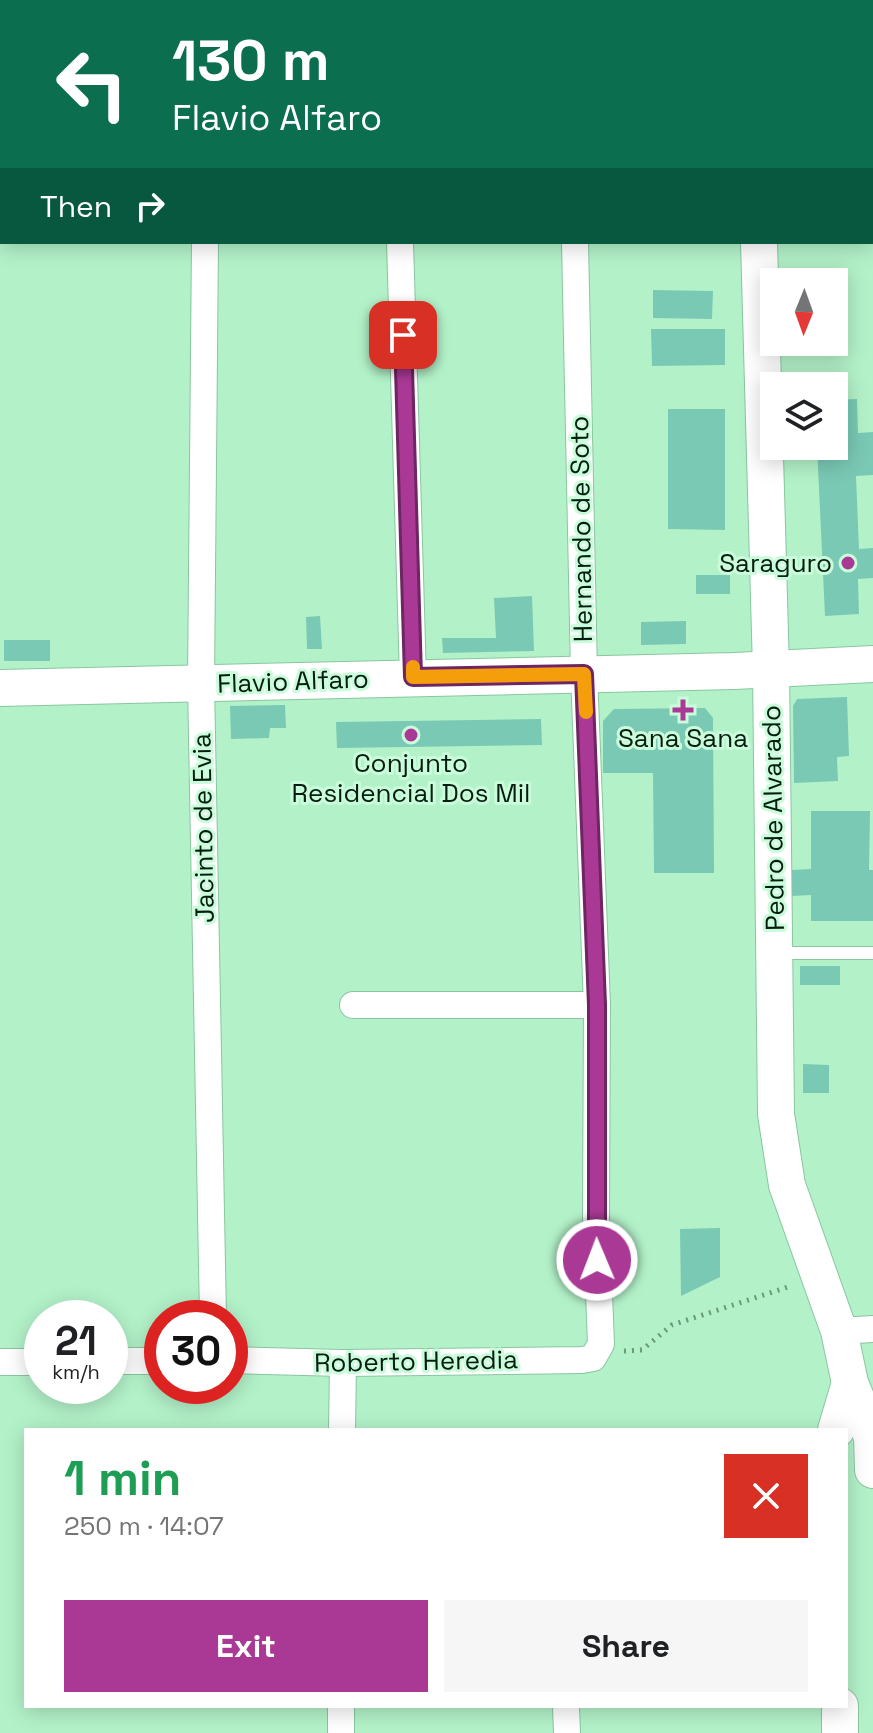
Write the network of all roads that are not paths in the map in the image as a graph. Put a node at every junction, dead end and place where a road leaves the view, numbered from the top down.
1 (205, 244) edge
2 (400, 244) edge
3 (575, 244) edge
4 (759, 244) edge
5 (873, 664) edge
6 (771, 669) junction
7 (584, 674) junction
8 (413, 677) junction
9 (201, 683) junction
10 (0, 688) edge
11 (775, 953) junction
12 (873, 953) edge
13 (353, 1005) dead end
14 (597, 1005) junction
15 (213, 1300) edge
16 (856, 1330) edge
17 (600, 1348) joint
18 (248, 1360) edge
19 (0, 1362) edge
20 (24, 1362) edge
21 (343, 1363) junction
22 (850, 1383) junction
23 (342, 1428) edge
24 (837, 1428) edge
25 (873, 1470) edge
26 (341, 1708) edge
27 (566, 1708) edge
28 (840, 1708) edge
29 (341, 1733) edge
30 (567, 1733) edge
31 (840, 1733) edge

1 - 9 street, Jacinto de Evia
2 - 8 street
3 - 7 street, Hernando de Soto
4 - 6 street, Pedro de Alvarado
5 - 6 street, Flavio Alfaro
6 - 7 street, Flavio Alfaro
6 - 11 street, Pedro de Alvarado
7 - 8 street, Flavio Alfaro
7 - 14 street, Hernando de Soto
8 - 9 street, Flavio Alfaro
9 - 10 street, Flavio Alfaro
9 - 15 street, Jacinto de Evia
11 - 12 lane
11 - 16 street, Pedro de Alvarado
13 - 14 street
14 - 17 street, Hernando de Soto
16 - 22 street, Pedro de Alvarado
17 - 21 street, Roberto Heredia
18 - 21 street, Roberto Heredia
19 - 20 street
21 - 23 street
22 - 24 street, Pedro de Alvarado
22 - 25 street, Pedro de Alvarado
26 - 29 street
27 - 30 street
28 - 31 street

